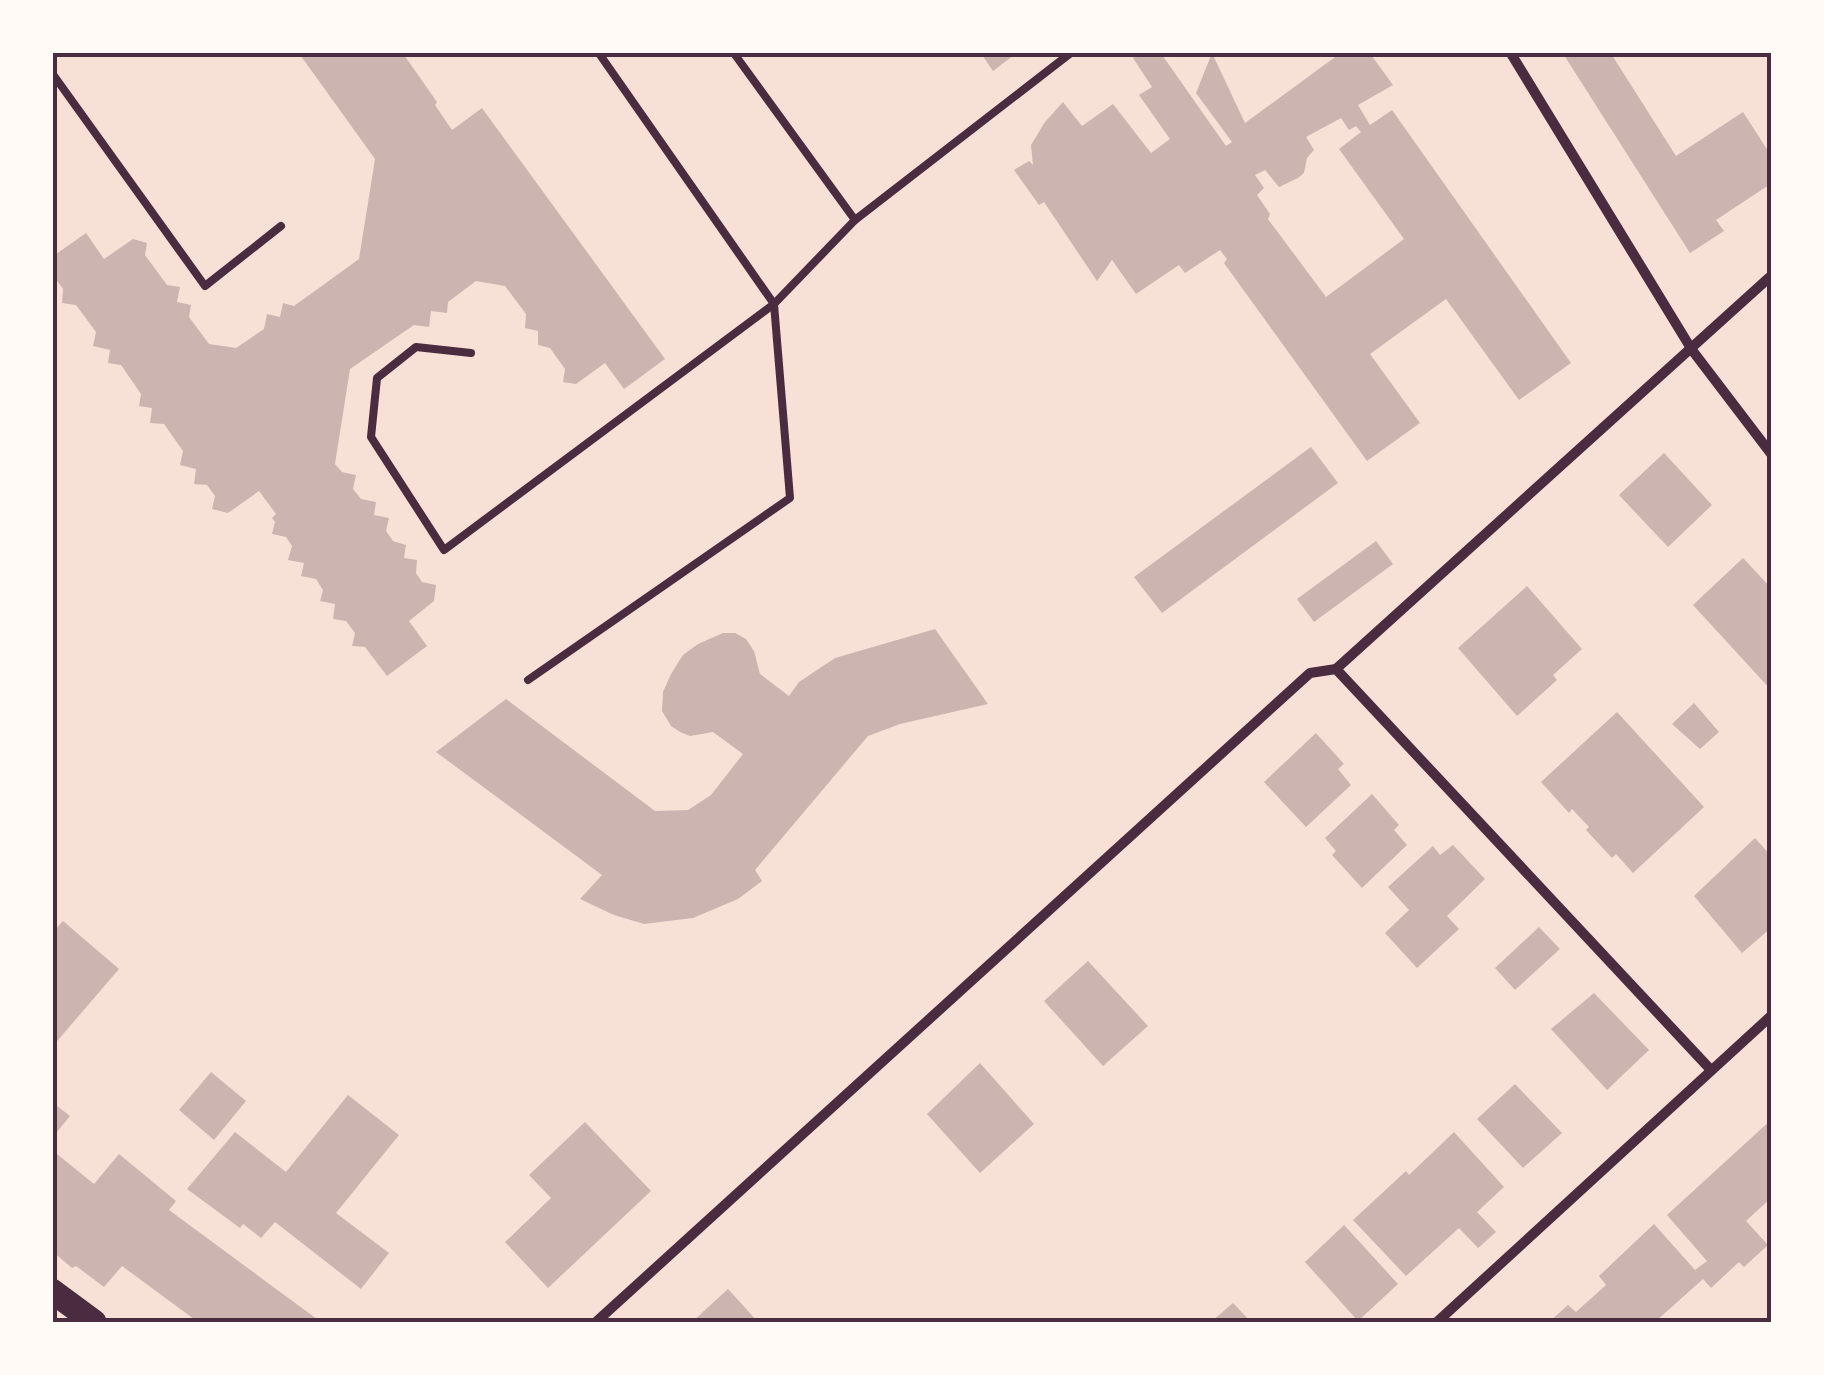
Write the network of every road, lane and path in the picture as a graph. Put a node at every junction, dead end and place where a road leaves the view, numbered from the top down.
1 (598, 52) edge
2 (733, 52) edge
3 (1072, 52) edge
4 (1510, 52) edge
5 (52, 73) edge
6 (855, 220) junction
7 (281, 226) dead end
8 (1772, 275) edge
9 (774, 304) junction
10 (1692, 350) junction
11 (471, 353) dead end
12 (1772, 454) edge
13 (1336, 669) junction
14 (528, 680) dead end
15 (1772, 1015) edge
16 (1712, 1070) junction
17 (52, 1291) edge
18 (94, 1322) edge
19 (596, 1322) edge
20 (1438, 1322) edge

1 - 9 lane
2 - 6 lane
3 - 6 lane
4 - 10 street
5 - 7 lane
6 - 9 lane
8 - 10 street
9 - 11 lane
9 - 14 lane
10 - 12 street
10 - 13 street
13 - 16 street
13 - 19 street
15 - 16 street
16 - 20 street
17 - 18 main road

